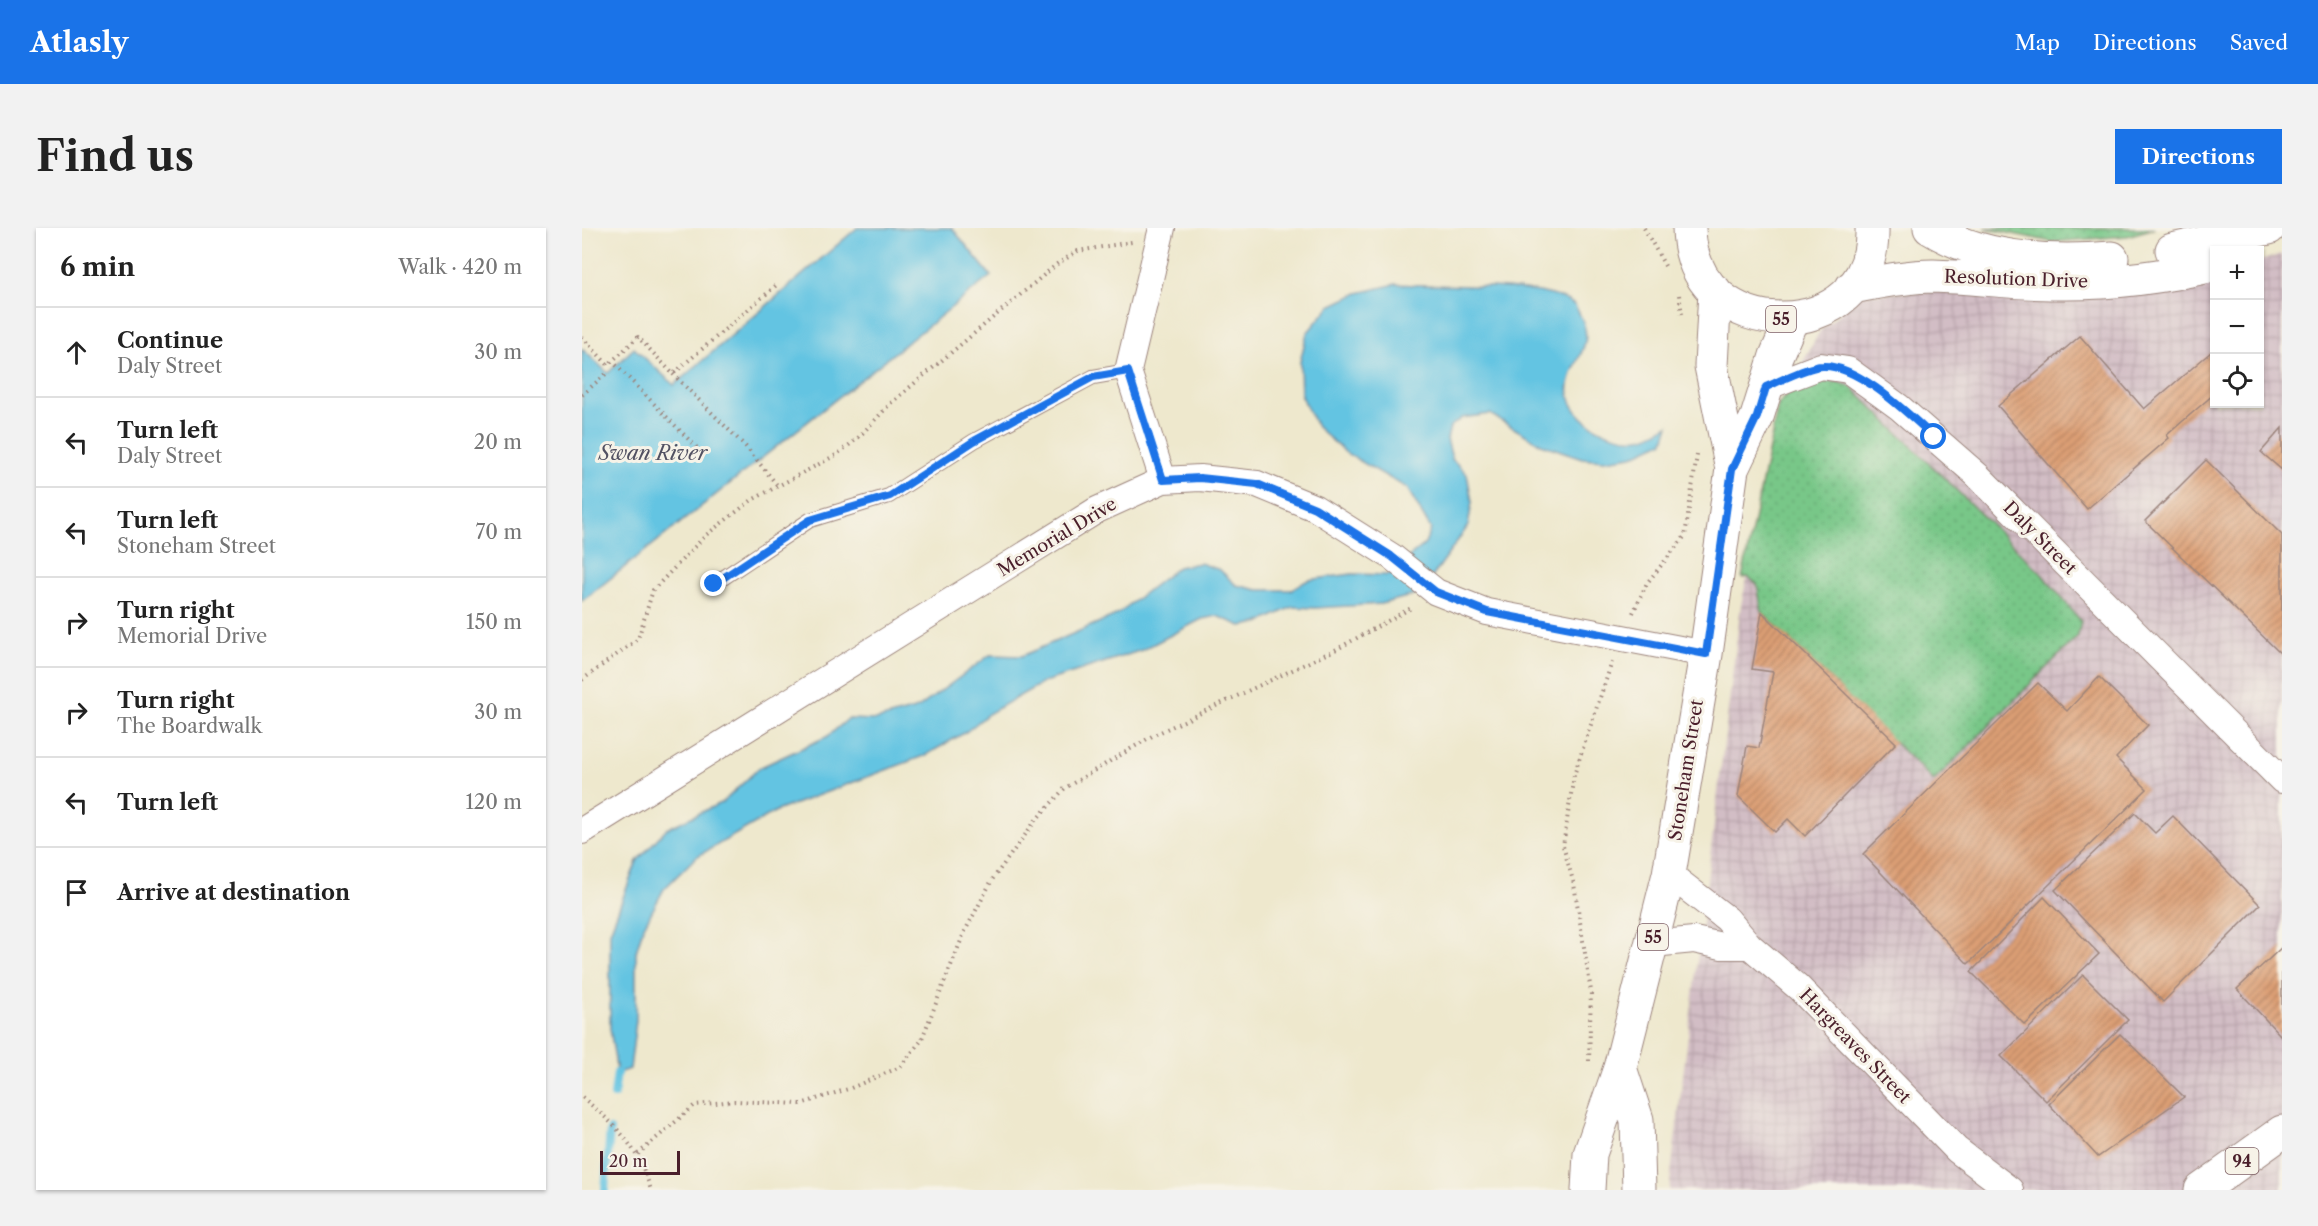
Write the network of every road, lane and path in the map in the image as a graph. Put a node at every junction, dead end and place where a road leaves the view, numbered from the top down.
1 (1644, 228) edge
2 (1689, 228) edge
3 (1872, 228) edge
4 (1930, 228) edge
5 (2269, 228) edge
6 (1161, 233) edge
7 (2282, 246) edge
8 (2264, 251) edge
9 (2210, 266) edge
10 (1666, 268) dead end
11 (779, 283) dead end
12 (1852, 287) junction
13 (1678, 289) dead end
14 (1714, 291) junction
15 (1792, 319) junction
16 (1684, 324) dead end
17 (582, 337) edge
18 (616, 365) dead end
19 (1128, 371) junction
20 (607, 373) dead end
21 (673, 374) junction
22 (1766, 387) junction
23 (582, 395) edge
24 (1697, 452) dead end
25 (704, 455) dead end
26 (1732, 469) junction
27 (1163, 480) junction
28 (778, 486) junction
29 (714, 584) dead end
30 (1439, 592) junction
31 (1622, 638) junction
32 (1706, 654) junction
33 (582, 680) edge
34 (2282, 780) edge
35 (582, 831) edge
36 (1669, 874) junction
37 (1652, 944) junction
38 (1750, 946) junction
39 (1604, 1068) junction
40 (582, 1097) edge
41 (2282, 1132) edge
42 (1957, 1150) junction
43 (638, 1154) junction
44 (651, 1190) edge
45 (1588, 1190) edge
46 (1639, 1190) edge
47 (1982, 1190) edge
48 (2010, 1190) edge
49 (2201, 1190) edge

1 - 10 path
2 - 14 main road, 55
3 - 12 main road, 55
4 - 5 main road, Resolution Drive
6 - 19 street
6 - 28 path
7 - 8 main road
9 - 12 main road, Resolution Drive
11 - 21 path
12 - 15 main road, 55
13 - 16 path
14 - 15 main road, 55
14 - 26 main road, Stoneham Street / 55
15 - 22 main road, Stoneham Street / 55
17 - 21 path
18 - 25 path
19 - 27 street
19 - 29 lane
20 - 23 path
21 - 28 path
22 - 26 main road, Stoneham Street / 55
22 - 34 street, Daly Street
24 - 31 path
26 - 32 main road, Stoneham Street / 55
27 - 30 street, Memorial Drive
27 - 35 street, Memorial Drive
28 - 33 path
30 - 31 street, Memorial Drive
30 - 43 path
31 - 32 street, Memorial Drive
31 - 39 path
32 - 36 main road, Stoneham Street / 55
36 - 37 main road, Stoneham Street / 55
36 - 38 street, Hargreaves Street
37 - 38 street
37 - 39 main road, Stoneham Street / 55
38 - 42 street, Hargreaves Street
39 - 45 main road, Stoneham Street / 55
39 - 46 main road
40 - 43 path
41 - 49 main road, 94
42 - 47 street, Hargreaves Street
42 - 48 street, Hargreaves Street
43 - 44 path

